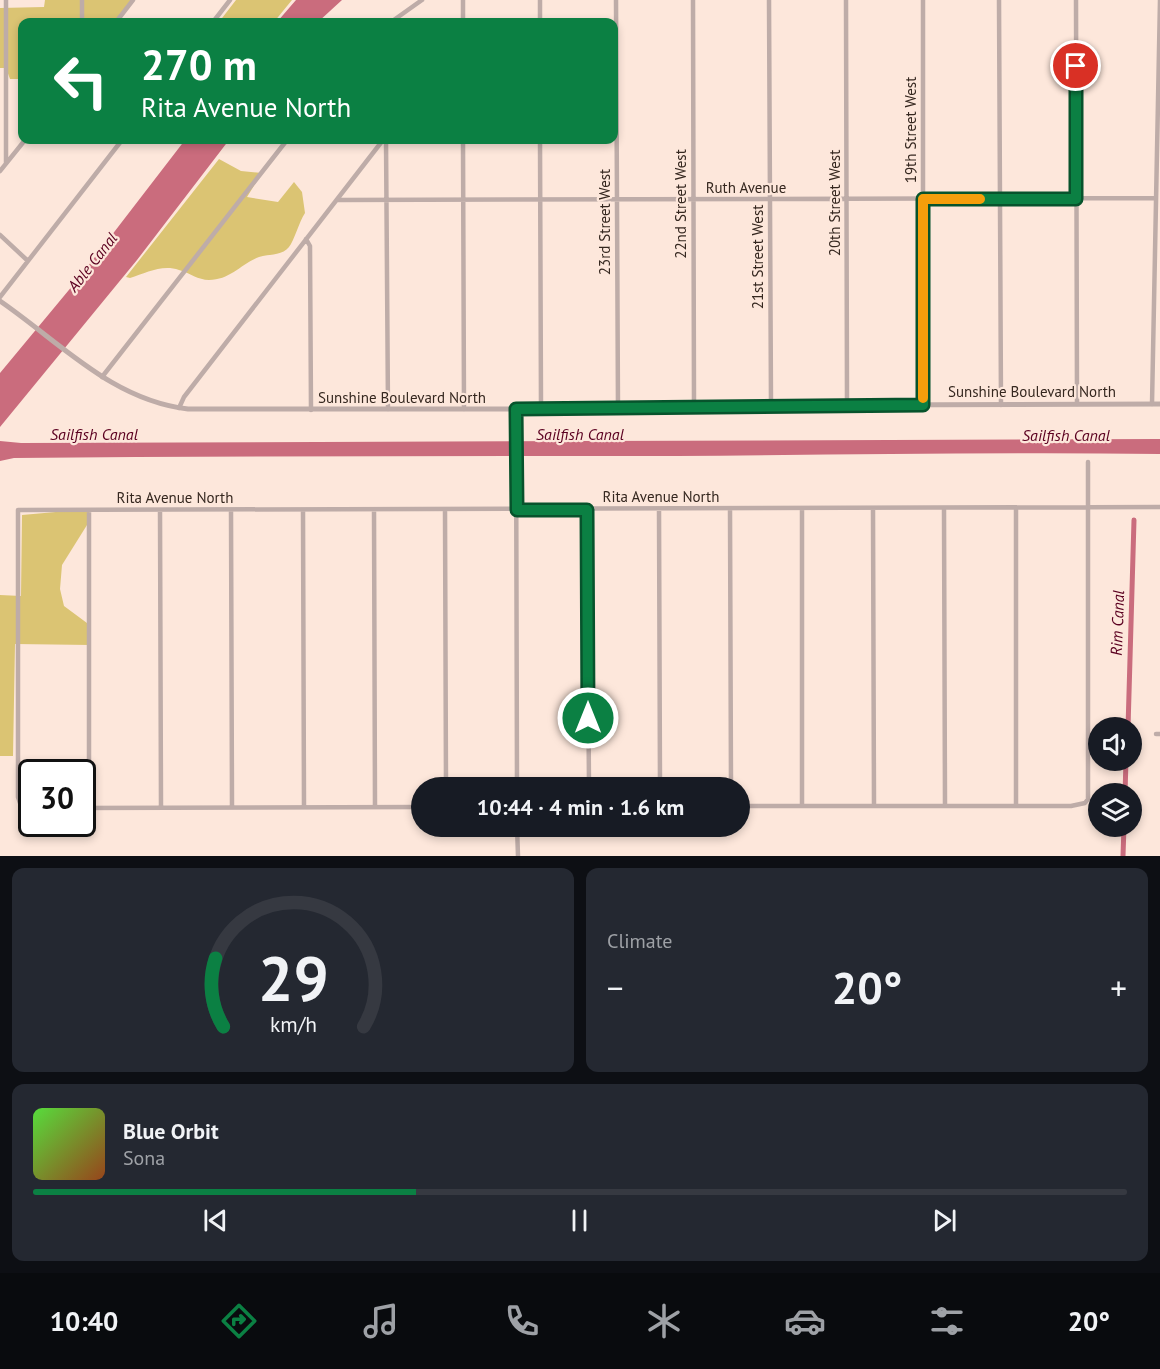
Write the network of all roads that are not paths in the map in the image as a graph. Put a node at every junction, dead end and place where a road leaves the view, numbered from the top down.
1 (6, 0) edge
2 (82, 0) edge
3 (133, 0) edge
4 (230, 0) edge
5 (422, 0) edge
6 (463, 0) edge
7 (540, 0) edge
8 (616, 0) edge
9 (693, 0) edge
10 (769, 0) edge
11 (846, 0) edge
12 (923, 0) edge
13 (999, 0) edge
14 (1076, 0) edge
15 (1160, 0) edge
16 (82, 18) edge
17 (119, 18) edge
18 (216, 18) edge
19 (397, 18) edge
20 (463, 18) edge
21 (540, 18) edge
22 (616, 18) edge
23 (22, 144) edge
24 (119, 144) edge
25 (284, 144) edge
26 (382, 144) edge
27 (385, 144) edge
28 (463, 144) edge
29 (540, 144) edge
30 (616, 144) edge
31 (6, 163) junction
32 (0, 171) edge
33 (1156, 198) junction
34 (770, 199) junction
35 (847, 199) junction
36 (923, 199) junction
37 (1000, 199) junction
38 (1076, 199) junction
39 (337, 200) junction
40 (464, 200) junction
41 (540, 200) junction
42 (617, 200) junction
43 (693, 200) junction
44 (387, 201) junction
45 (0, 235) edge
46 (306, 239) junction
47 (28, 261) junction
48 (0, 297) edge
49 (0, 301) edge
50 (102, 377) junction
51 (1077, 404) junction
52 (1152, 404) junction
53 (1160, 404) edge
54 (847, 405) junction
55 (923, 405) junction
56 (1001, 405) junction
57 (771, 406) junction
58 (694, 407) junction
59 (179, 408) junction
60 (464, 409) junction
61 (516, 409) junction
62 (541, 409) junction
63 (618, 409) junction
64 (311, 410) junction
65 (388, 410) junction
66 (1088, 462) dead end
67 (1160, 507) edge
68 (1016, 508) junction
69 (1087, 508) junction
70 (659, 509) junction
71 (730, 509) junction
72 (802, 509) junction
73 (873, 509) junction
74 (944, 509) junction
75 (89, 510) junction
76 (160, 510) junction
77 (231, 510) junction
78 (303, 510) junction
79 (374, 510) junction
80 (445, 510) junction
81 (517, 510) junction
82 (587, 510) junction
83 (18, 759) edge
84 (89, 759) edge
85 (446, 777) edge
86 (517, 777) edge
87 (589, 777) edge
88 (660, 777) edge
89 (731, 777) edge
90 (750, 806) edge
91 (802, 806) junction
92 (874, 806) junction
93 (945, 806) junction
94 (1016, 806) junction
95 (160, 807) junction
96 (232, 807) junction
97 (303, 807) junction
98 (375, 807) junction
99 (411, 807) edge
100 (96, 808) edge
101 (517, 837) edge
102 (518, 856) edge

1 - 31 street
2 - 16 street
3 - 17 street
4 - 18 street
5 - 19 street
6 - 20 street
7 - 21 street
8 - 22 street, 23rd Street West
9 - 43 street, 22nd Street West
10 - 34 street, 21st Street West
11 - 35 street, 20th Street West
12 - 36 street, 19th Street West
13 - 37 street
14 - 38 street
15 - 33 street
23 - 31 street
24 - 47 street
25 - 50 street
26 - 39 street
27 - 44 street
28 - 40 street
29 - 41 street
30 - 42 street, 23rd Street West
31 - 32 street
33 - 38 street, Ruth Avenue
33 - 52 street
34 - 35 street, Ruth Avenue
34 - 43 street, Ruth Avenue
34 - 57 street, 21st Street West
35 - 36 street, Ruth Avenue
35 - 54 street, 20th Street West
36 - 37 street, Ruth Avenue
36 - 55 street, 19th Street West
37 - 38 street, Ruth Avenue
37 - 56 street
38 - 51 street
39 - 44 street, Ruth Avenue
39 - 46 street
40 - 41 street, Ruth Avenue
40 - 44 street, Ruth Avenue
40 - 60 street
41 - 42 street, Ruth Avenue
41 - 62 street
42 - 43 street, Ruth Avenue
42 - 63 street, 23rd Street West
43 - 58 street, 22nd Street West
44 - 65 street
45 - 47 street
46 - 59 street
46 - 64 street
47 - 48 street
49 - 50 street, Sunshine Boulevard North
50 - 59 street, Sunshine Boulevard North
51 - 52 street, Sunshine Boulevard North
51 - 56 street, Sunshine Boulevard North
52 - 53 street, Sunshine Boulevard North
54 - 55 street, Sunshine Boulevard North
54 - 57 street, Sunshine Boulevard North
55 - 56 street, Sunshine Boulevard North
57 - 58 street, Sunshine Boulevard North
58 - 63 street, Sunshine Boulevard North
59 - 64 street, Sunshine Boulevard North
60 - 61 street, Sunshine Boulevard North
60 - 65 street, Sunshine Boulevard North
61 - 62 street, Sunshine Boulevard North
61 - 81 street
62 - 63 street, Sunshine Boulevard North
64 - 65 street, Sunshine Boulevard North
66 - 69 street
67 - 69 street, Rita Avenue North
68 - 69 street, Rita Avenue North
68 - 74 street, Rita Avenue North
68 - 94 street
69 - 94 street
70 - 71 street, Rita Avenue North
70 - 82 street, Rita Avenue North
70 - 88 street
71 - 72 street, Rita Avenue North
71 - 89 street
72 - 73 street, Rita Avenue North
72 - 91 street
73 - 74 street, Rita Avenue North
73 - 92 street
74 - 93 street
75 - 76 street, Rita Avenue North
75 - 83 street, Rita Avenue North
75 - 84 street
76 - 77 street, Rita Avenue North
76 - 95 street
77 - 78 street, Rita Avenue North
77 - 96 street
78 - 79 street, Rita Avenue North
78 - 97 street
79 - 80 street, Rita Avenue North
79 - 98 street
80 - 81 street, Rita Avenue North
80 - 85 street
81 - 82 street, Rita Avenue North
81 - 86 street
82 - 87 street
90 - 91 street
91 - 92 street
92 - 93 street
93 - 94 street
95 - 96 street
95 - 100 street
96 - 97 street
97 - 98 street
98 - 99 street
101 - 102 street

